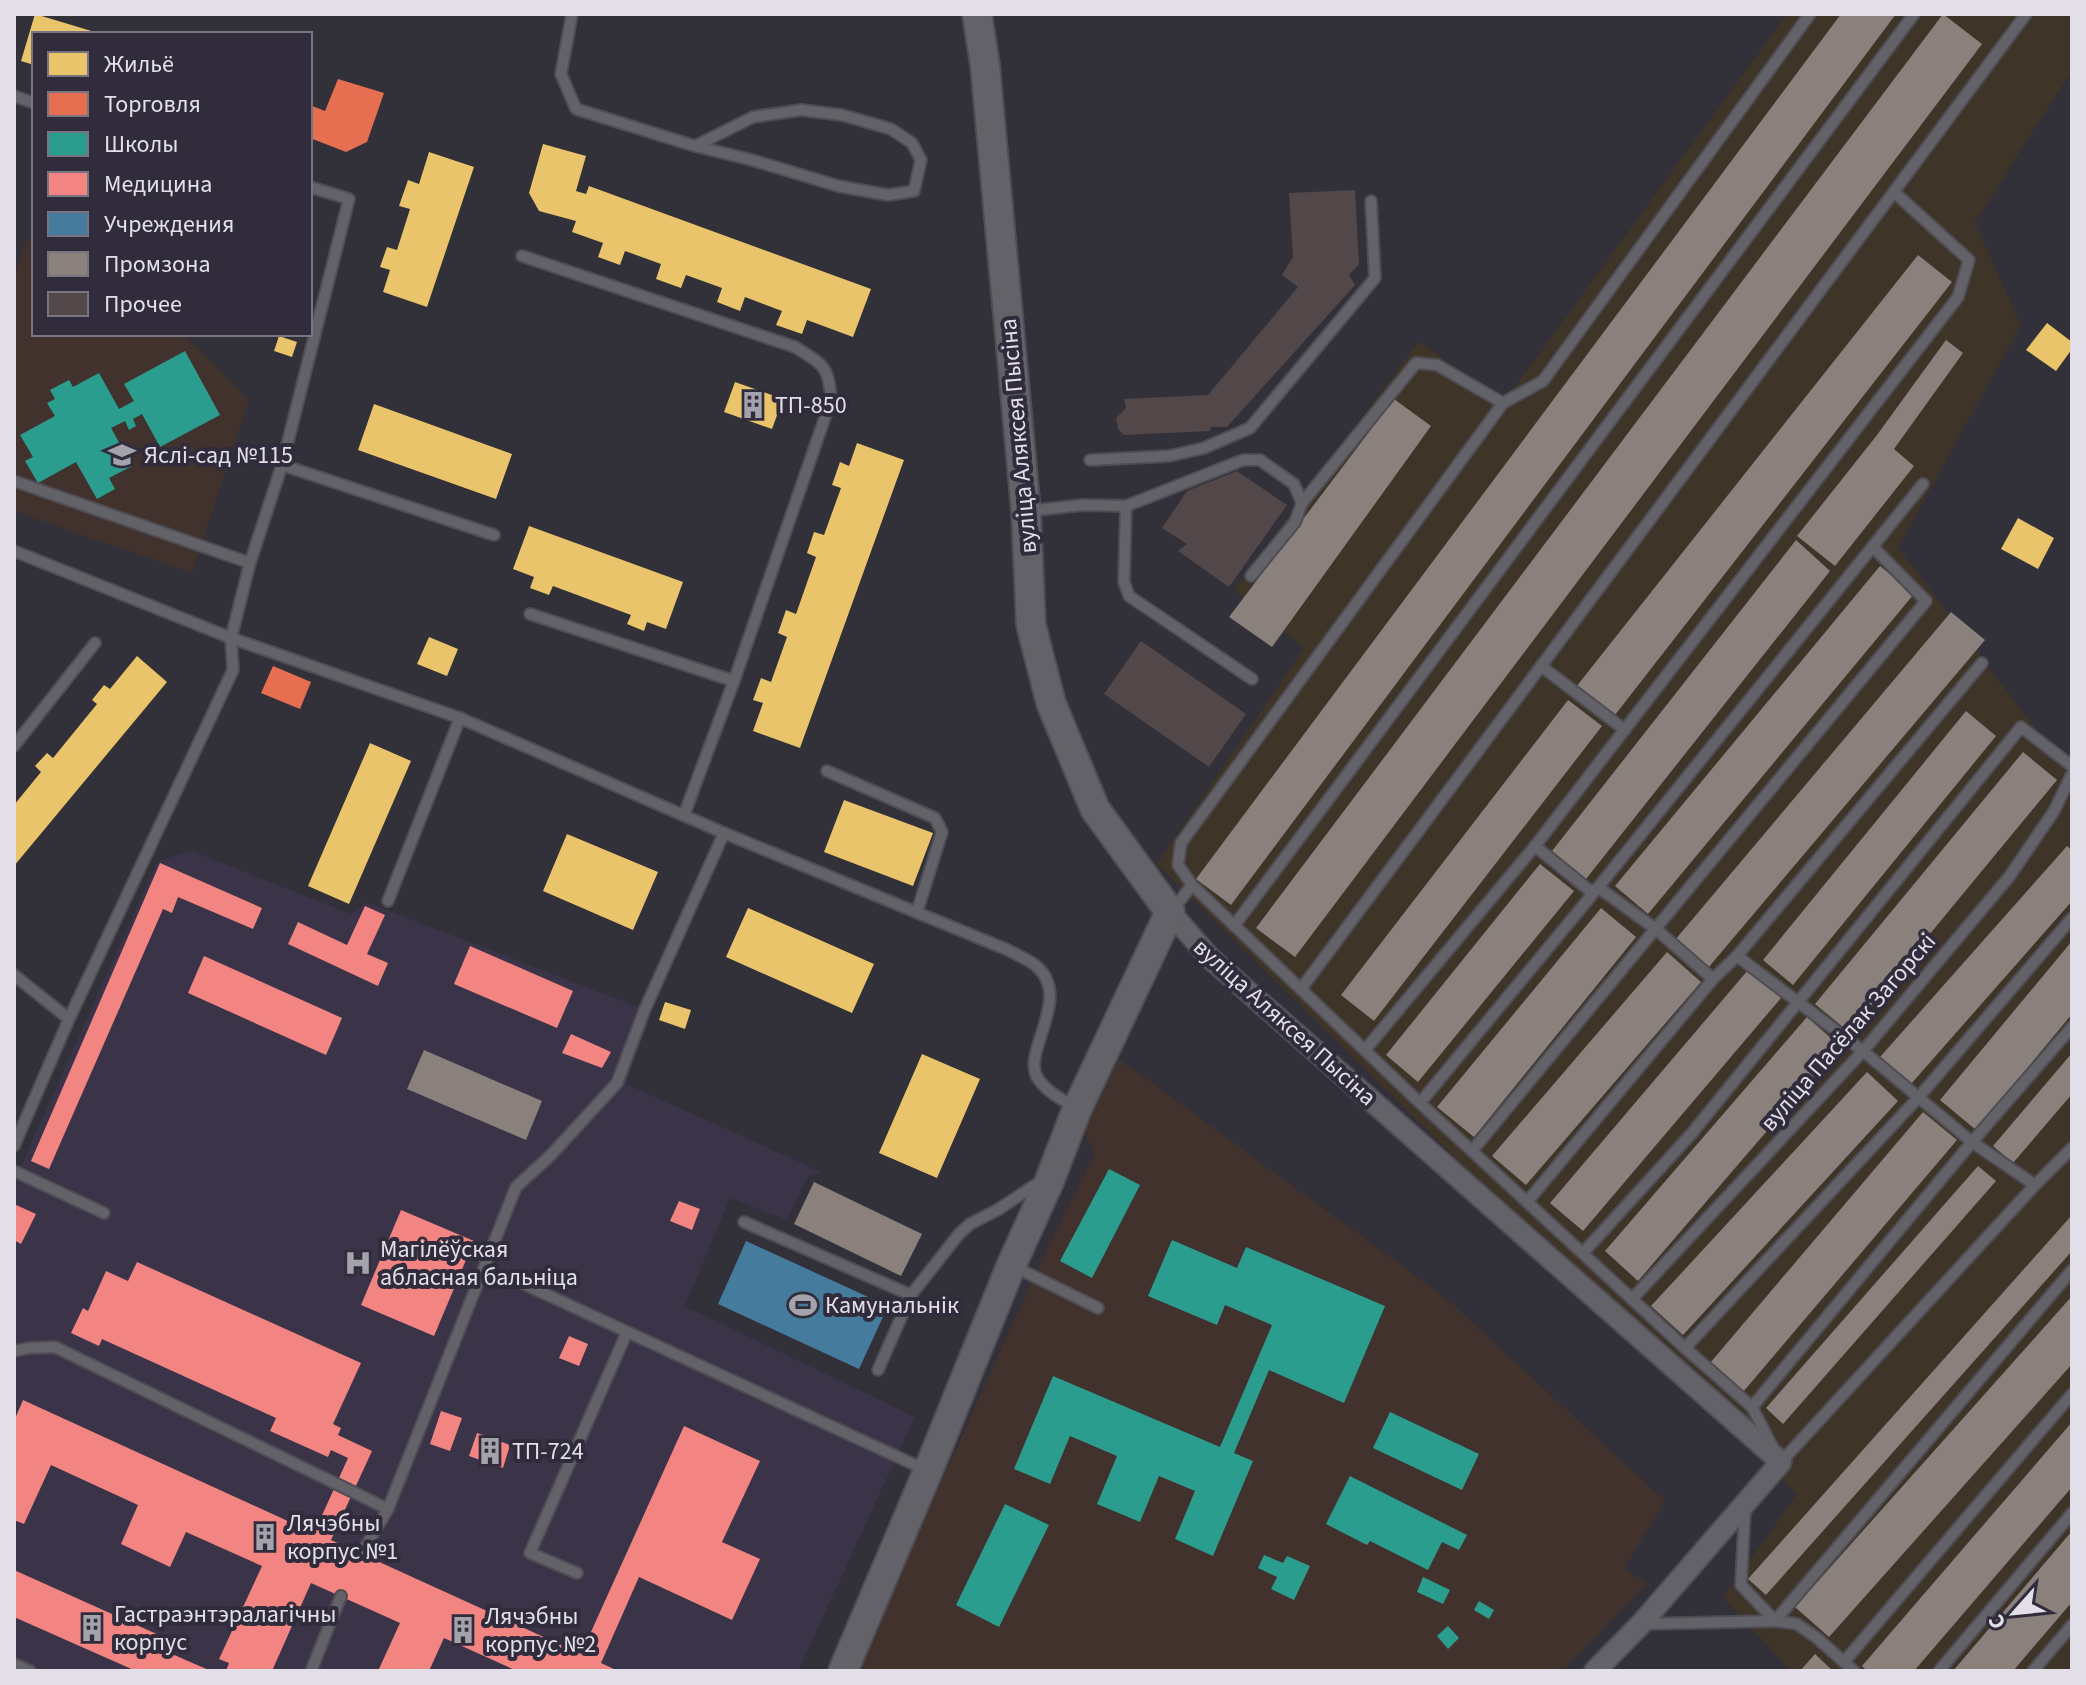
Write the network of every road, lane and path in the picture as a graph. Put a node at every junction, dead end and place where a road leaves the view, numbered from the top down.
1 (572, 14) edge
2 (977, 14) edge
3 (1810, 14) edge
4 (1914, 14) edge
5 (2026, 14) edge
6 (695, 146) junction
7 (312, 188) edge
8 (1894, 192) junction
9 (1371, 201) dead end
10 (522, 256) dead end
11 (1503, 403) junction
12 (1090, 460) dead end
13 (282, 465) junction
14 (14, 481) edge
15 (1923, 484) dead end
16 (1302, 503) junction
17 (1126, 506) junction
18 (1026, 511) junction
19 (494, 535) dead end
20 (1873, 547) junction
21 (14, 551) edge
22 (250, 563) junction
23 (1251, 576) dead end
24 (530, 614) dead end
25 (231, 638) junction
26 (95, 643) dead end
27 (1982, 663) dead end
28 (1541, 666) junction
29 (1252, 679) dead end
30 (734, 681) junction
31 (460, 718) junction
32 (1625, 730) junction
33 (14, 746) edge
34 (2072, 766) edge
35 (827, 771) dead end
36 (2072, 774) edge
37 (684, 815) junction
38 (724, 833) junction
39 (1535, 846) junction
40 (1192, 885) junction
41 (1596, 890) junction
42 (388, 901) dead end
43 (917, 912) junction
44 (1170, 912) junction
45 (2072, 918) edge
46 (1234, 926) junction
47 (1657, 930) junction
48 (1737, 956) junction
49 (14, 975) edge
50 (1713, 979) junction
51 (1301, 989) junction
52 (1798, 1001) junction
53 (69, 1019) junction
54 (2072, 1027) edge
55 (1365, 1050) junction
56 (1863, 1051) junction
57 (1918, 1098) junction
58 (1420, 1103) junction
59 (1077, 1109) junction
60 (1972, 1142) junction
61 (14, 1146) edge
62 (2072, 1148) edge
63 (1472, 1151) junction
64 (14, 1171) edge
65 (1052, 1173) junction
66 (2035, 1185) junction
67 (1527, 1202) junction
68 (104, 1213) dead end
69 (744, 1222) dead end
70 (1583, 1253) junction
71 (1011, 1266) junction
72 (2072, 1270) edge
73 (515, 1280) dead end
74 (911, 1295) junction
75 (1632, 1299) junction
76 (1098, 1308) dead end
77 (627, 1332) junction
78 (1685, 1348) junction
79 (14, 1351) edge
80 (878, 1370) dead end
81 (2072, 1394) edge
82 (1752, 1407) junction
83 (1781, 1462) junction
84 (928, 1471) junction
85 (1745, 1505) junction
86 (388, 1509) junction
87 (2072, 1513) edge
88 (361, 1554) dead end
89 (577, 1573) dead end
90 (341, 1596) dead end
91 (1775, 1621) junction
92 (1641, 1624) junction
93 (2072, 1625) edge
94 (1844, 1662) junction
95 (14, 1664) edge
96 (30, 1671) edge
97 (311, 1671) edge
98 (843, 1671) edge
99 (1595, 1671) edge
100 (1854, 1671) edge
101 (1939, 1671) edge
102 (2033, 1671) edge

1 - 6 lane
2 - 18 main road, вуліца Аляксея Пысіна
3 - 11 lane
4 - 46 lane
5 - 8 lane
6 - 6 lane
7 - 13 lane
8 - 28 lane
8 - 32 lane
9 - 12 lane
10 - 30 lane
11 - 16 lane
11 - 40 lane
13 - 19 lane
13 - 22 lane
14 - 22 lane
15 - 20 lane
16 - 17 lane
16 - 23 lane
17 - 18 lane
17 - 29 lane
18 - 44 main road, вуліца Аляксея Пысіна
20 - 41 lane
20 - 47 lane
21 - 25 lane
22 - 25 lane
24 - 30 lane
25 - 31 lane
25 - 53 lane
26 - 33 lane
27 - 48 lane
28 - 32 lane
28 - 51 lane
30 - 37 lane
31 - 37 lane
31 - 42 lane
32 - 39 lane
34 - 52 lane
35 - 43 lane
36 - 56 lane, вуліца Пасёлак Загорскі
37 - 38 lane
38 - 43 lane
38 - 86 lane
39 - 41 lane
39 - 55 lane
40 - 44 lane
40 - 46 lane
41 - 47 lane
41 - 58 lane
43 - 59 lane
44 - 59 main road
44 - 83 street, вуліца Аляксея Пысіна
45 - 57 lane
46 - 51 lane
47 - 50 lane
47 - 63 lane
48 - 50 lane
48 - 52 lane
49 - 53 lane
50 - 67 lane
51 - 55 lane
52 - 56 lane
52 - 70 lane
53 - 61 lane
54 - 60 lane
55 - 58 lane
56 - 57 lane
56 - 75 lane, вуліца Пасёлак Загорскі
57 - 60 lane
57 - 78 lane
58 - 63 lane
59 - 65 main road
60 - 66 lane
60 - 82 lane
62 - 66 lane
63 - 67 lane
64 - 68 lane
65 - 71 main road
65 - 74 lane
66 - 83 lane
67 - 70 lane
69 - 74 lane
70 - 75 lane
71 - 76 lane
71 - 84 main road
72 - 91 lane
73 - 77 lane
74 - 80 lane
75 - 78 lane
77 - 84 lane
77 - 89 lane
78 - 82 lane
79 - 86 lane
81 - 94 lane
82 - 83 lane
83 - 85 street
84 - 98 main road
85 - 91 lane
85 - 92 street
86 - 88 lane
87 - 101 lane
90 - 97 lane
91 - 92 lane
91 - 94 lane
92 - 99 street
93 - 102 lane
94 - 100 lane
95 - 96 lane

